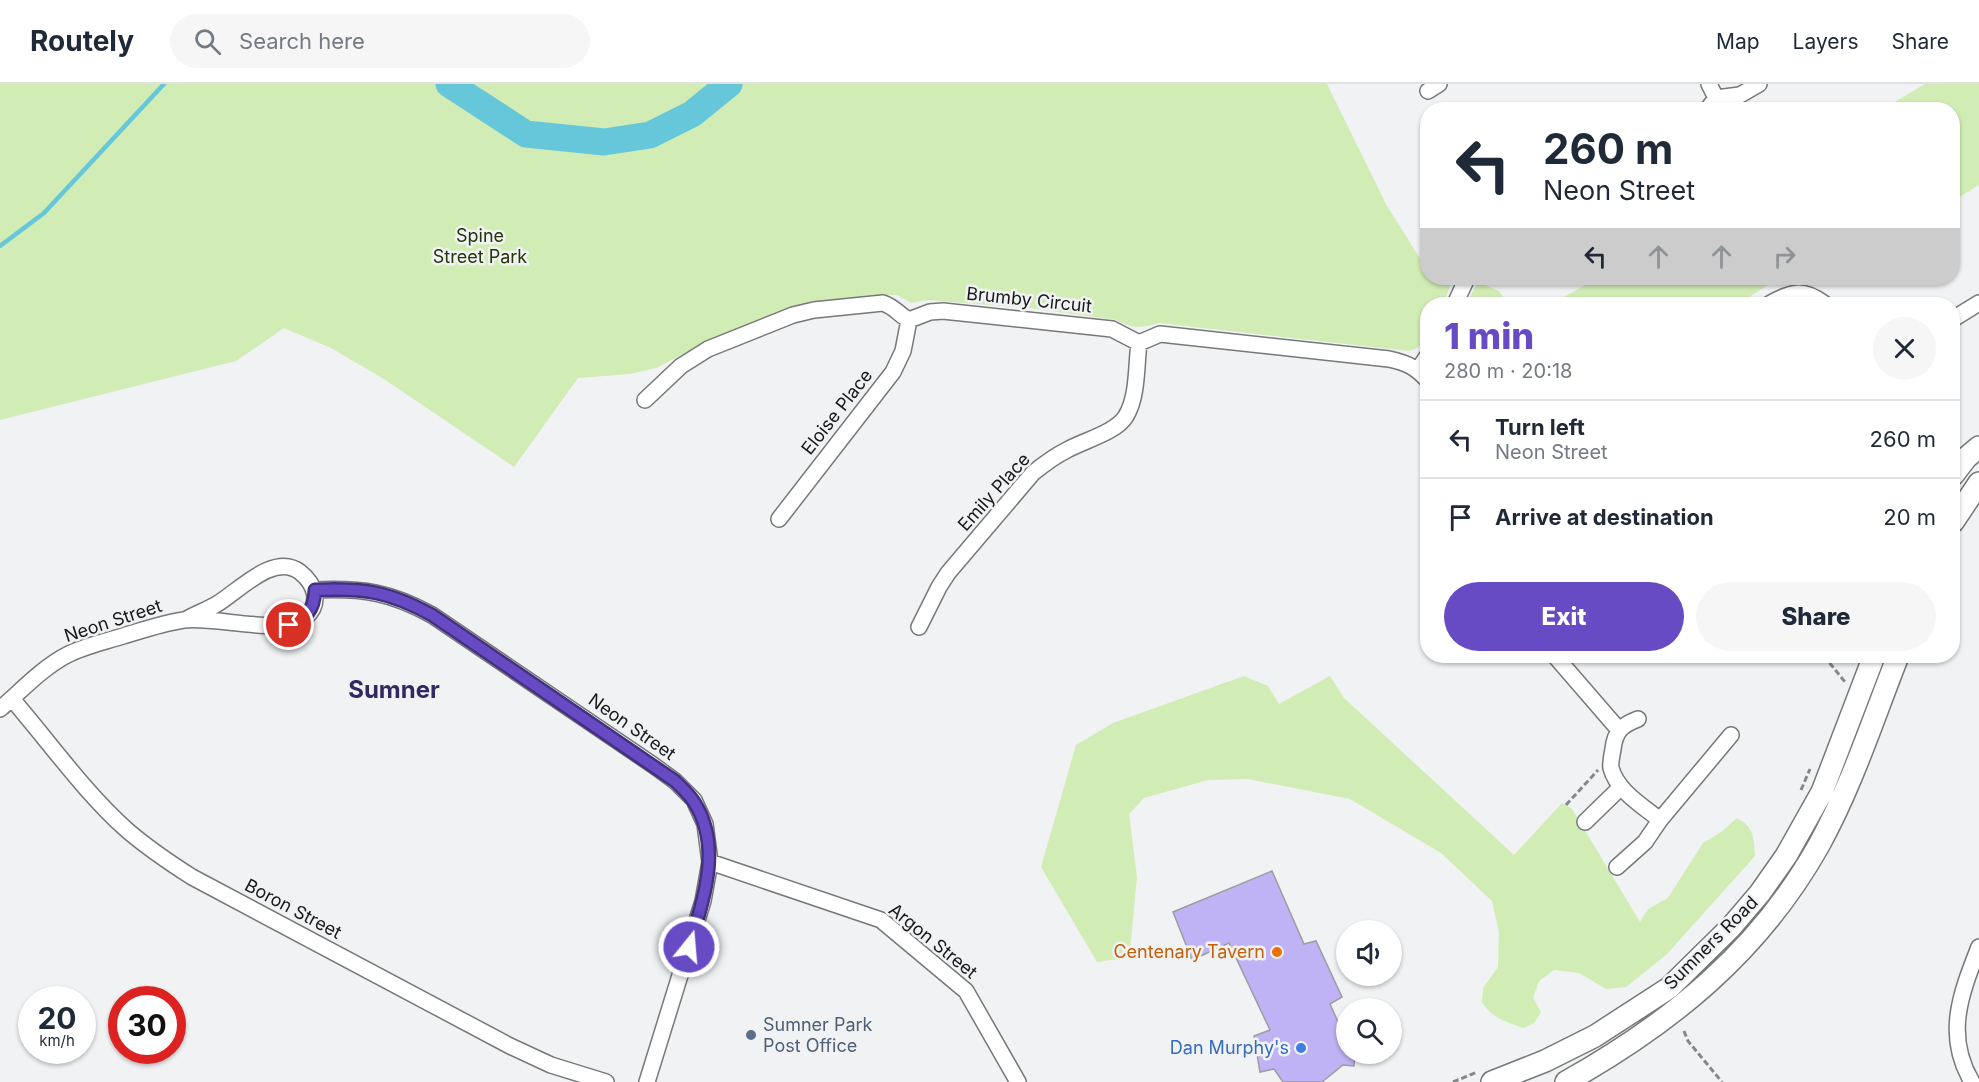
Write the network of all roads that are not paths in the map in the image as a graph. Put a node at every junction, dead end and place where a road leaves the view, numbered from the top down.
1 (1708, 84) edge
2 (1759, 84) edge
3 (1712, 102) edge
4 (1718, 102) edge
5 (1781, 297) edge
6 (1814, 297) edge
7 (1979, 303) edge
8 (1960, 315) edge
9 (909, 320) junction
10 (1139, 344) junction
11 (1420, 373) edge
12 (645, 400) dead end
13 (1979, 447) edge
14 (1960, 466) edge
15 (1979, 483) edge
16 (1960, 512) edge
17 (779, 519) dead end
18 (315, 590) junction
19 (185, 620) junction
20 (919, 627) dead end
21 (1561, 663) edge
22 (1871, 663) edge
23 (1895, 663) edge
24 (6, 704) edge
25 (1638, 719) dead end
26 (1619, 729) junction
27 (1731, 735) dead end
28 (1621, 787) junction
29 (1660, 820) junction
30 (1585, 822) dead end
31 (710, 862) junction
32 (1617, 867) dead end
33 (1979, 946) edge
34 (1488, 1075) edge
35 (606, 1082) edge
36 (647, 1082) edge
37 (1018, 1082) edge
38 (1566, 1082) edge
39 (1972, 1082) edge

1 - 3 street
2 - 4 street
5 - 6 street
7 - 8 street
9 - 10 street, Brumby Circuit
9 - 12 street
9 - 17 street, Eloise Place
10 - 11 street
10 - 20 street, Emily Place
13 - 14 main road
15 - 16 main road
18 - 19 street, Neon Street
18 - 19 street, Neon Street
18 - 31 street, Neon Street
19 - 24 street, Neon Street
21 - 26 street
22 - 34 main road, Sumners Road
23 - 38 main road, Sumners Road
24 - 35 street, Boron Street
25 - 26 street
26 - 28 street
27 - 29 street
28 - 29 street
28 - 30 street
29 - 32 street
31 - 36 street, Neon Street
31 - 37 street, Argon Street
33 - 39 street

